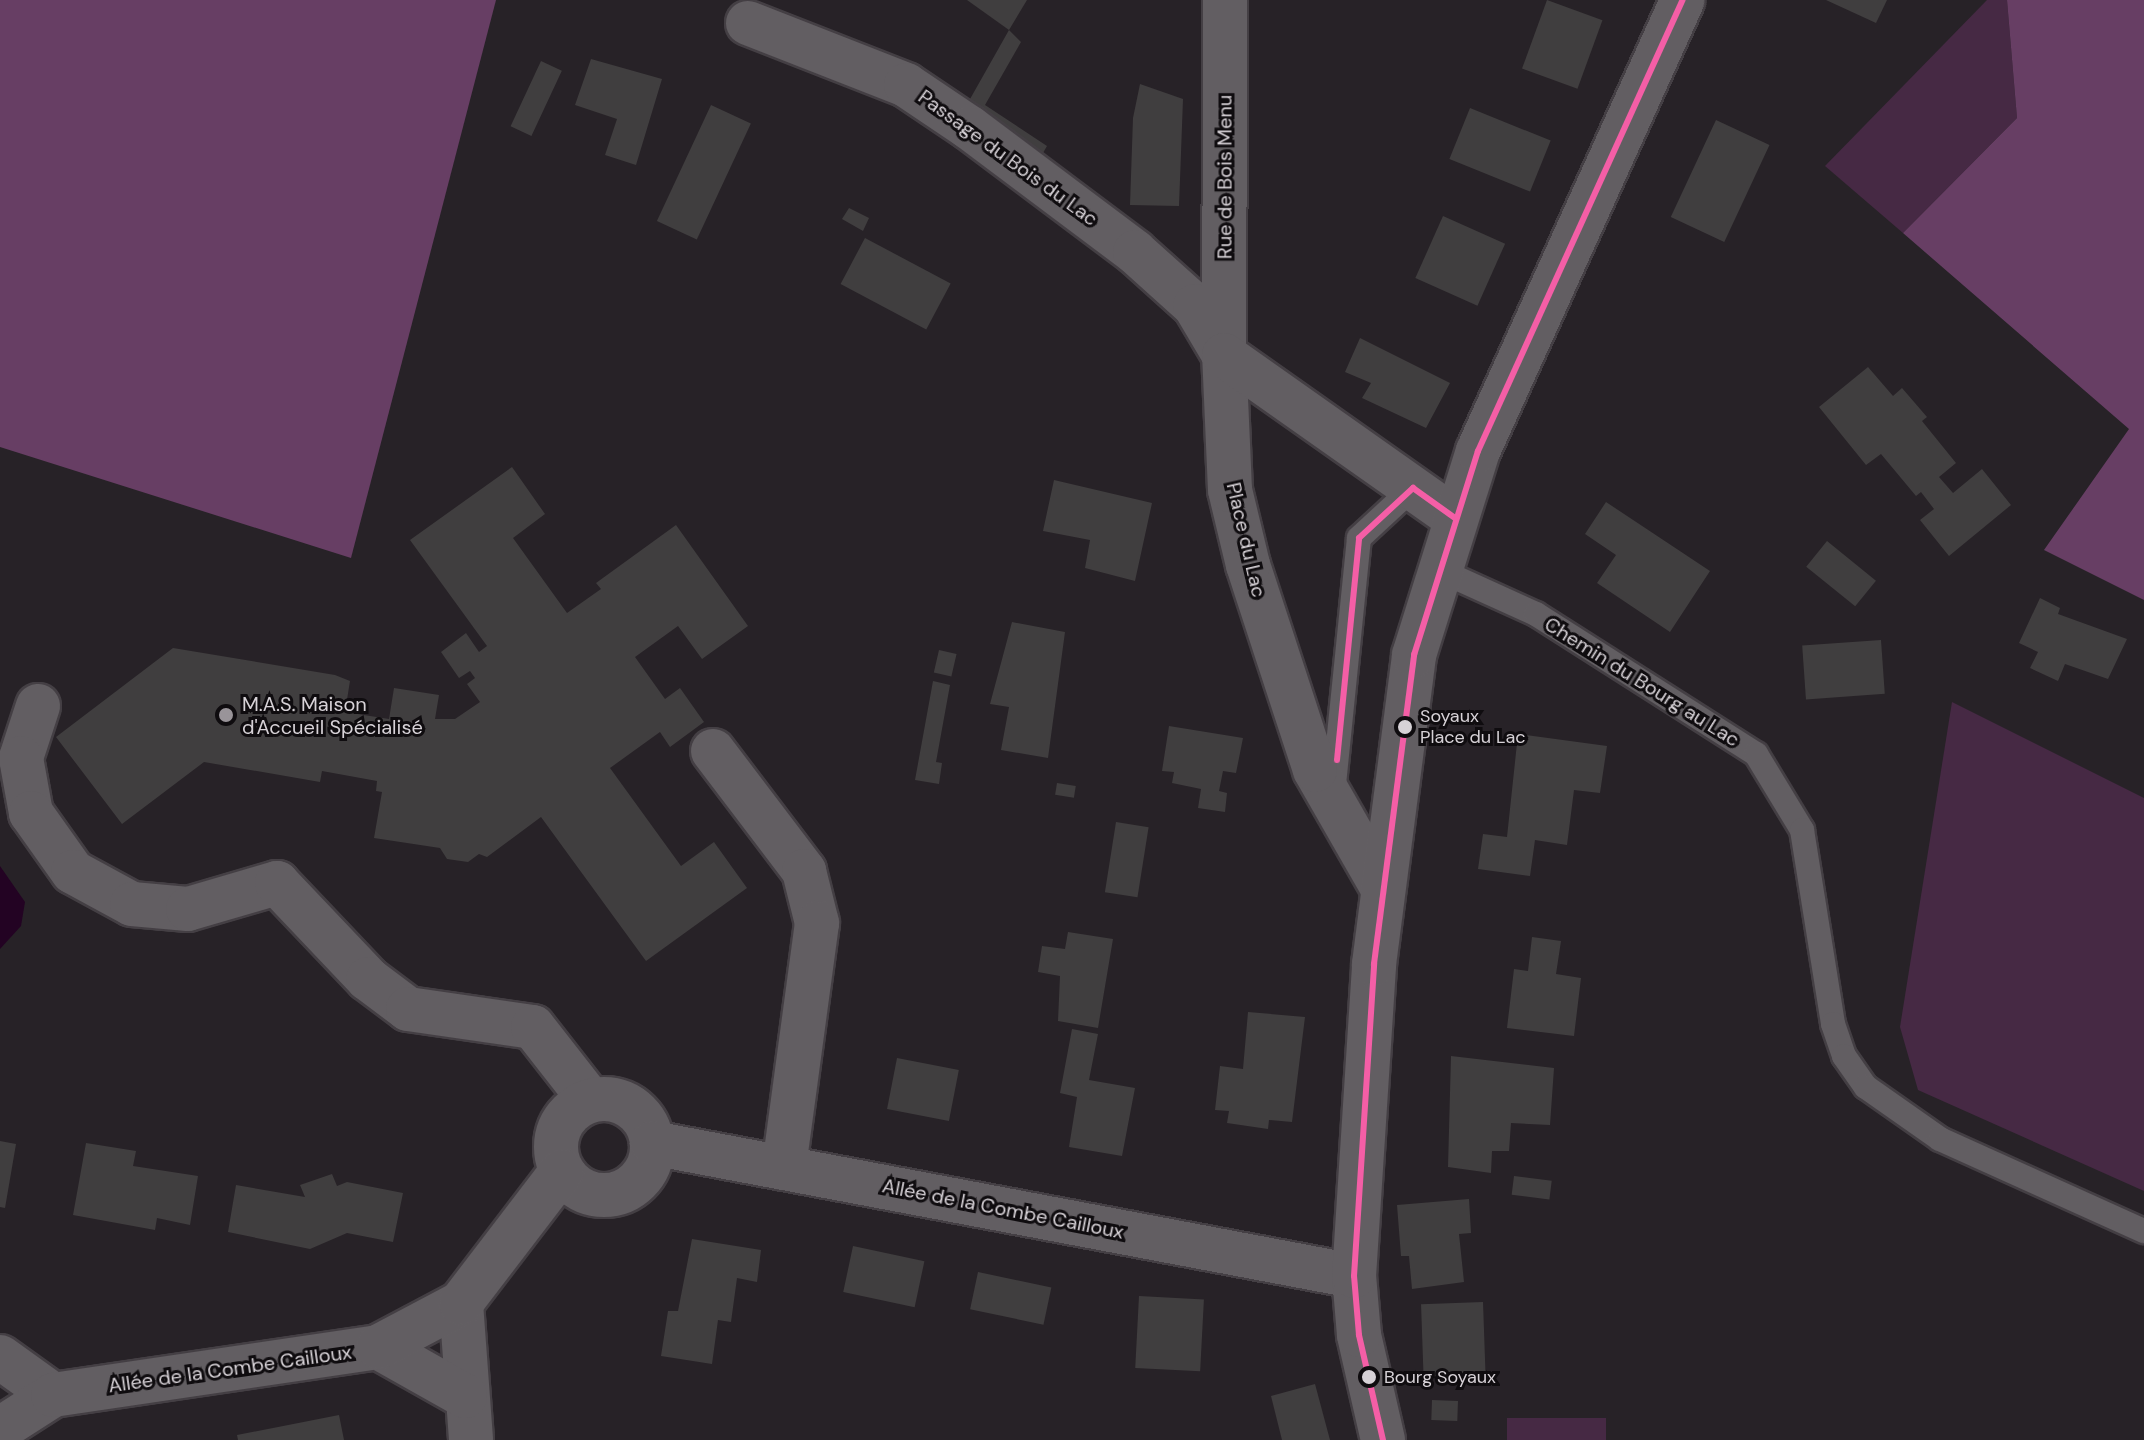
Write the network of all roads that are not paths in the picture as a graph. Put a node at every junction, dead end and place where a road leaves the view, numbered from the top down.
1 (1225, 0) edge
2 (1683, 0) edge
3 (748, 23) dead end
4 (1224, 355) junction
5 (1413, 488) junction
6 (1455, 518) junction
7 (1441, 571) junction
8 (38, 706) dead end
9 (713, 751) dead end
10 (1333, 800) junction
11 (1382, 887) junction
12 (590, 1100) junction
13 (652, 1143) junction
14 (784, 1168) junction
15 (562, 1171) junction
16 (2144, 1231) edge
17 (1354, 1276) junction
18 (461, 1303) junction
19 (378, 1347) junction
20 (0, 1357) edge
21 (53, 1395) junction
22 (465, 1396) junction
23 (0, 1429) edge
24 (471, 1440) edge
25 (1383, 1440) edge

1 - 4 street, Rue de Bois Menu
2 - 6 street
3 - 4 street, Passage du Bois du Lac
4 - 5 street
4 - 10 street, Place du Lac
5 - 6 street
5 - 10 lane
6 - 7 street
7 - 11 street
7 - 16 lane, Chemin du Bourg au Lac
8 - 12 street
9 - 14 street
10 - 11 street, Place du Lac
11 - 17 street
12 - 13 street
12 - 15 street
13 - 14 street, Allée de la Combe Cailloux
13 - 15 street
14 - 17 street, Allée de la Combe Cailloux
15 - 18 street, Allée de la Combe Cailloux
17 - 25 street
18 - 19 street, Allée de la Combe Cailloux
18 - 22 street
19 - 21 street, Allée de la Combe Cailloux
19 - 22 street
20 - 21 street
21 - 23 street
22 - 24 street

